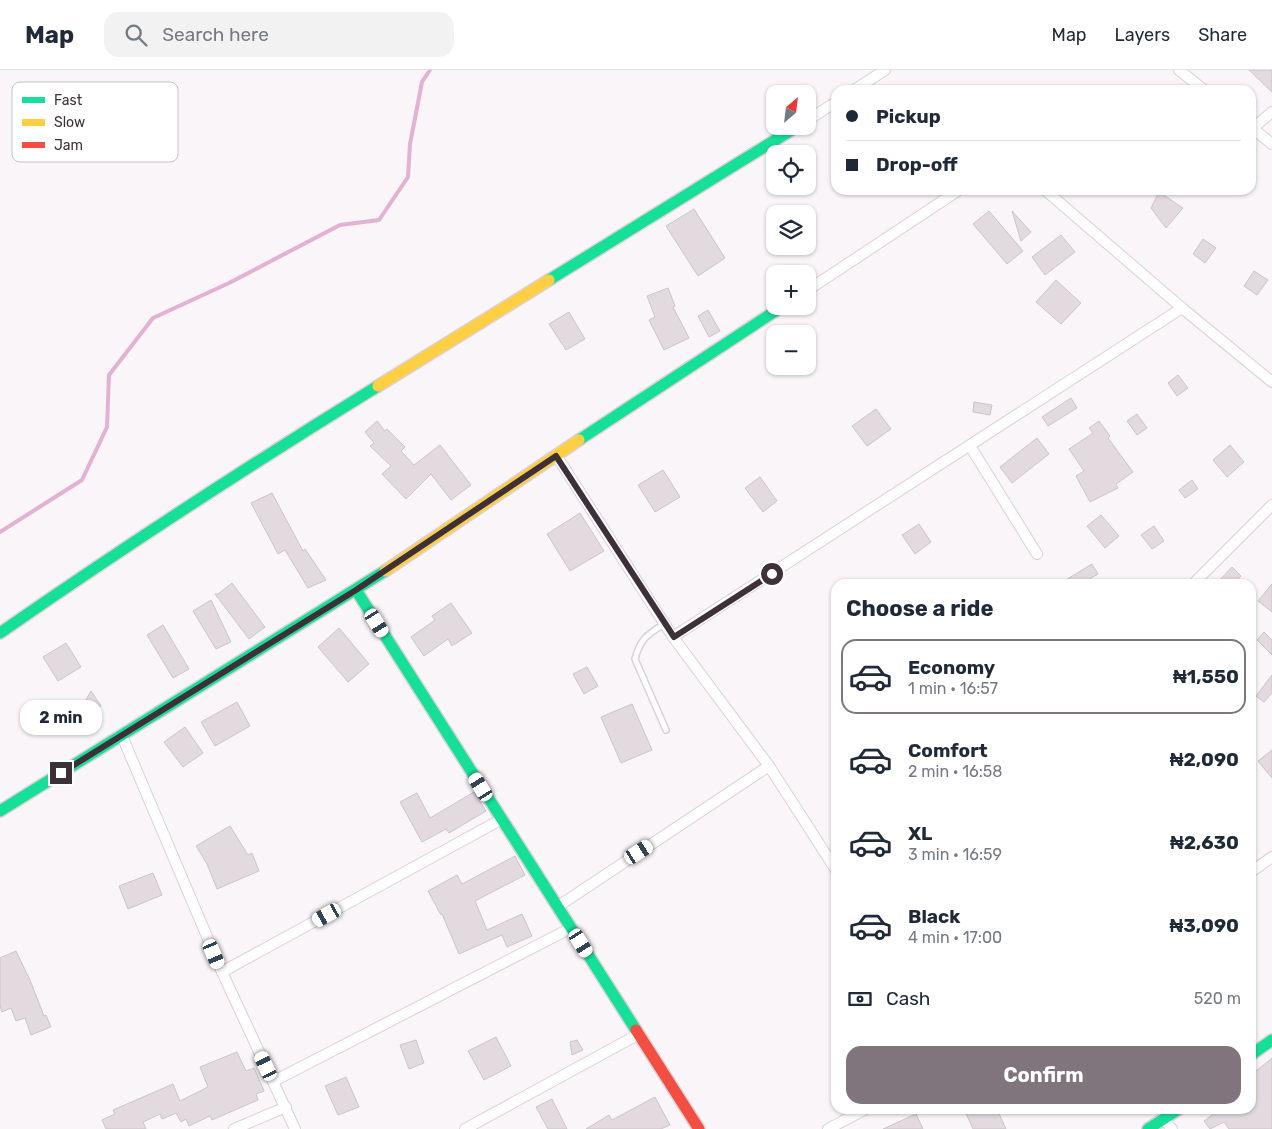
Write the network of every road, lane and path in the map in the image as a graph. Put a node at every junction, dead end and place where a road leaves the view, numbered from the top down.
1 (885, 70) edge
2 (1179, 70) edge
3 (862, 85) edge
4 (1198, 85) edge
5 (831, 105) edge
6 (1272, 112) edge
7 (816, 115) edge
8 (1256, 124) edge
9 (1256, 130) edge
10 (783, 135) edge
11 (1272, 144) edge
12 (951, 195) edge
13 (1051, 195) edge
14 (816, 285) edge
15 (1182, 308) junction
16 (769, 315) edge
17 (1272, 382) edge
18 (970, 446) junction
19 (556, 456) junction
20 (1272, 505) edge
21 (1037, 554) dead end
22 (1198, 579) edge
23 (356, 590) junction
24 (664, 624) junction
25 (0, 633) edge
26 (674, 637) junction
27 (666, 730) dead end
28 (122, 736) junction
29 (769, 766) junction
30 (0, 811) edge
31 (502, 819) junction
32 (831, 854) edge
33 (1272, 857) edge
34 (1256, 868) edge
35 (558, 906) junction
36 (571, 928) junction
37 (222, 972) junction
38 (639, 1034) junction
39 (1272, 1040) edge
40 (1256, 1051) edge
41 (274, 1081) junction
42 (286, 1107) junction
43 (856, 1114) edge
44 (1172, 1114) edge
45 (1164, 1120) junction
46 (234, 1129) edge
47 (296, 1129) edge
48 (465, 1129) edge
49 (699, 1129) edge
50 (828, 1129) edge
51 (1148, 1129) edge
52 (1172, 1129) edge

1 - 3 street
2 - 4 street
5 - 7 street
6 - 8 street
9 - 11 street
10 - 25 street
12 - 14 street
13 - 15 street
15 - 17 street
15 - 18 street
16 - 19 street
18 - 21 street
18 - 26 street
19 - 23 street
19 - 24 street
20 - 22 street
23 - 28 street
23 - 31 street
24 - 26 street
24 - 27 lane
26 - 29 street
28 - 30 street
28 - 37 street
29 - 32 street
29 - 35 street
31 - 35 street
31 - 37 street
33 - 34 street
35 - 36 street
36 - 38 street
36 - 41 street
37 - 41 street
38 - 48 street
38 - 49 street
39 - 40 street
41 - 42 street
42 - 46 street
42 - 47 street
43 - 50 street
44 - 45 street
45 - 51 street
45 - 52 street

